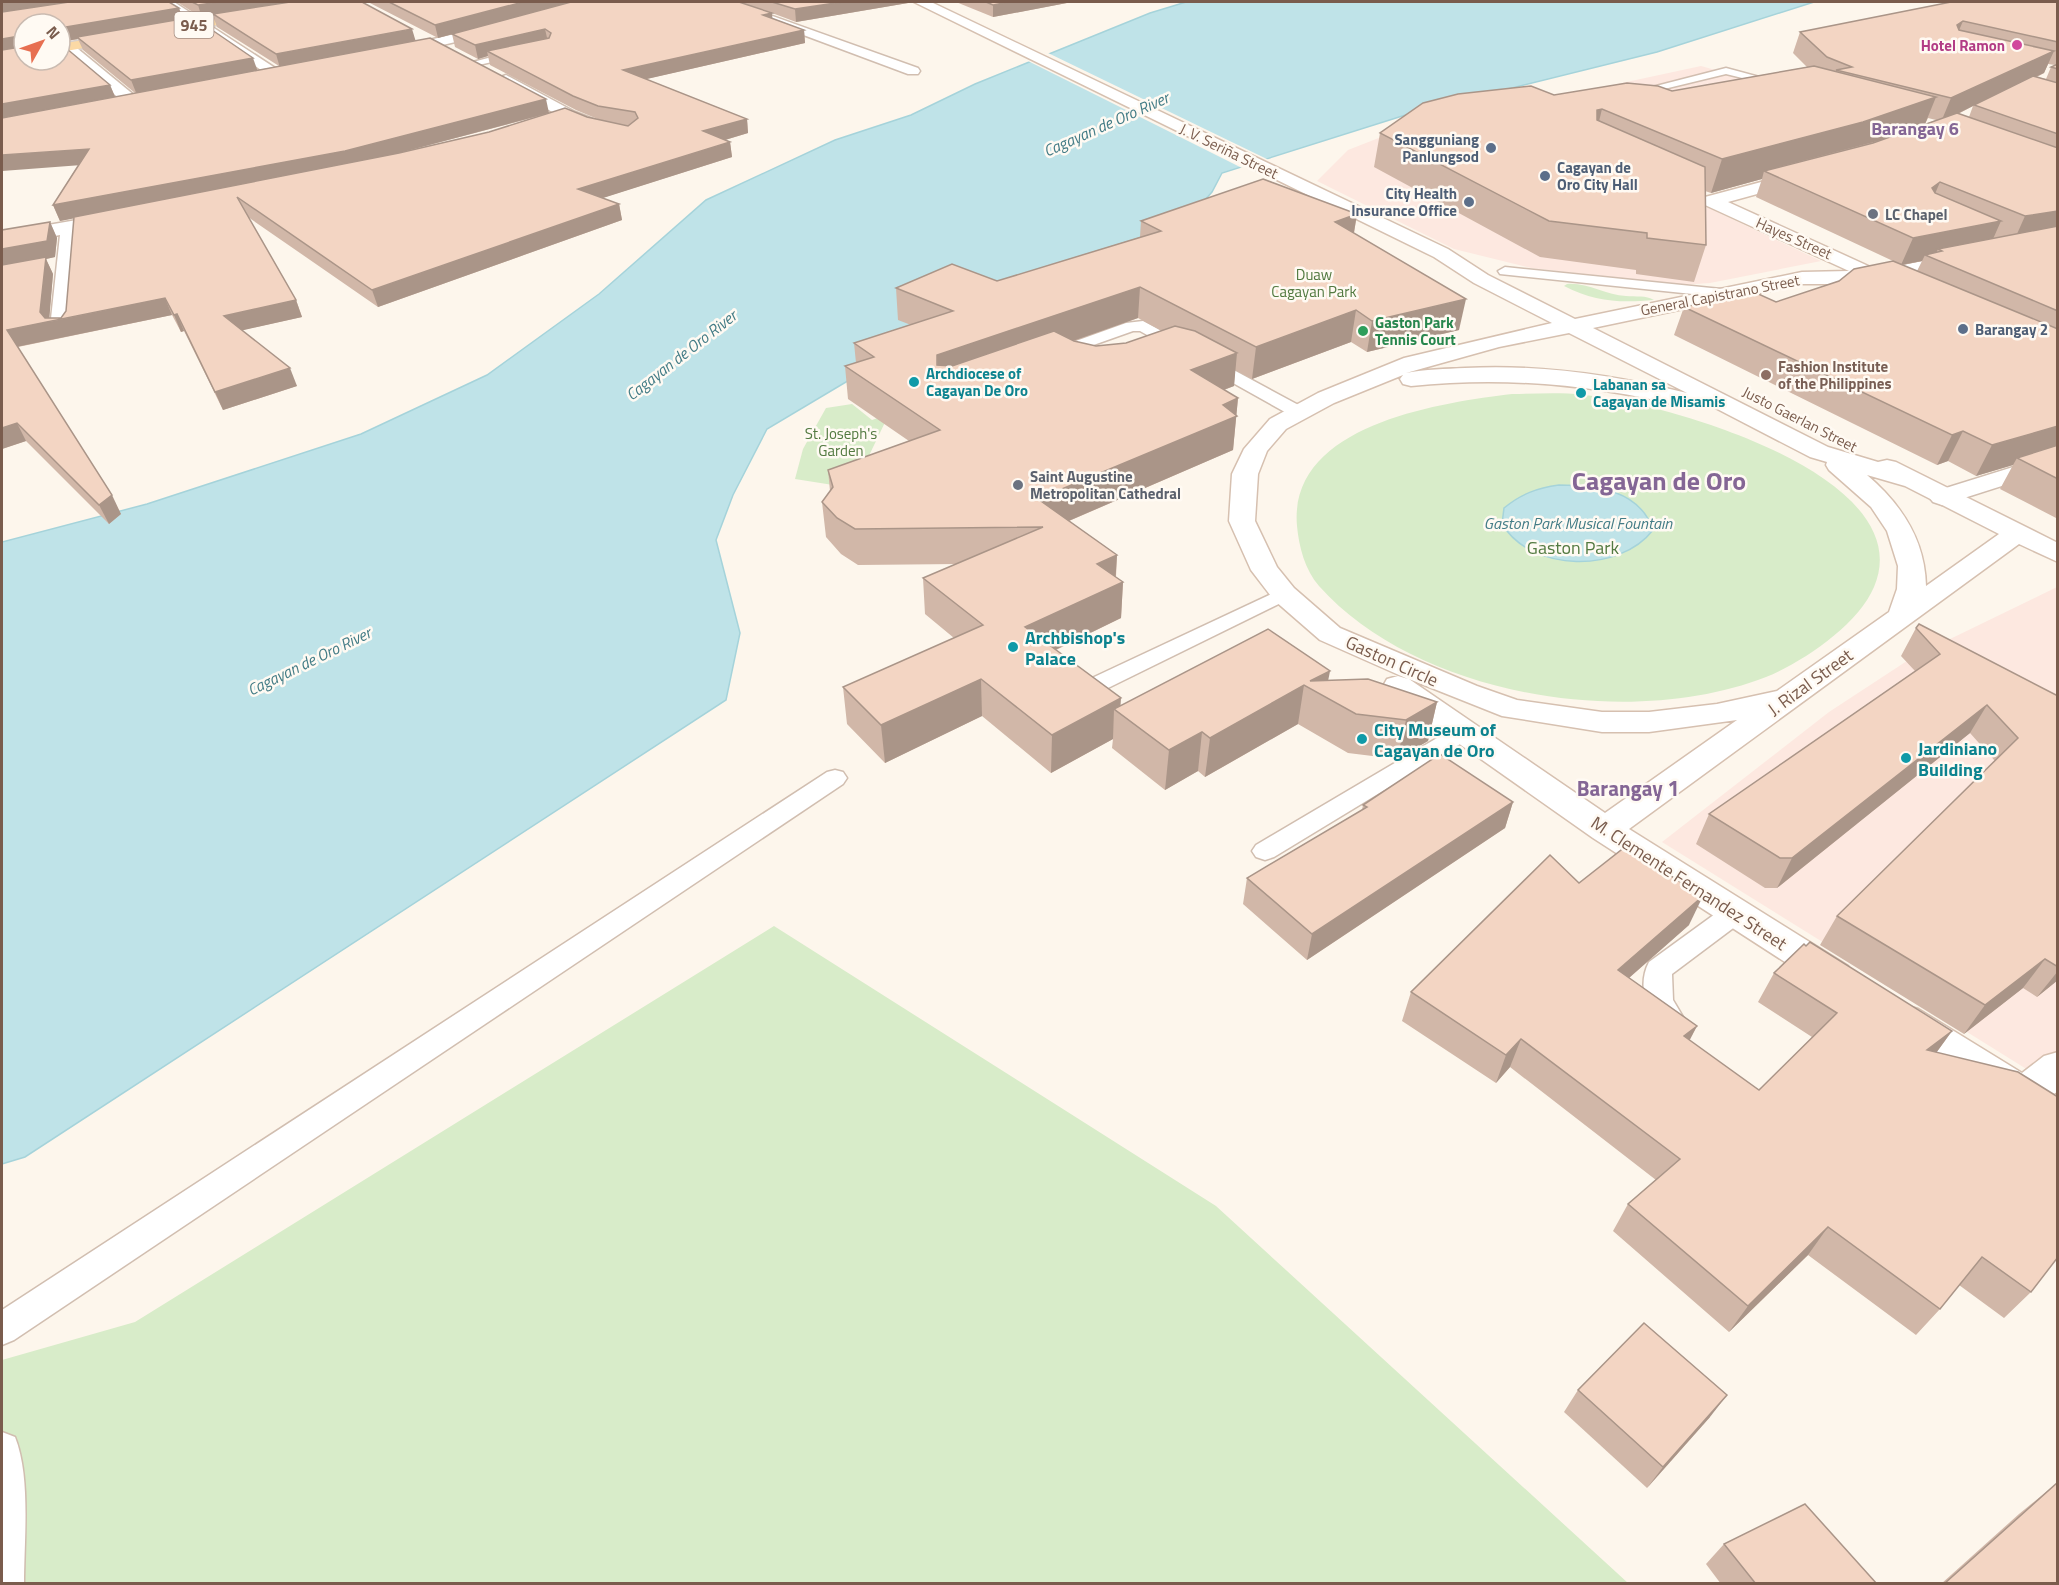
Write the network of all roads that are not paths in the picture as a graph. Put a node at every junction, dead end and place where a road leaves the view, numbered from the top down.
1 (166, 2) edge
2 (327, 2) edge
3 (722, 2) edge
4 (921, 2) edge
5 (515, 23) edge
6 (200, 24) junction
7 (418, 33) edge
8 (439, 44) junction
9 (72, 46) edge
10 (526, 51) edge
11 (72, 53) edge
12 (381, 55) edge
13 (474, 63) junction
14 (913, 71) dead end
15 (256, 79) edge
16 (1790, 87) edge
17 (1620, 96) edge
18 (112, 107) edge
19 (569, 115) junction
20 (548, 122) edge
21 (615, 131) edge
22 (1823, 170) edge
23 (136, 215) edge
24 (70, 229) junction
25 (2, 239) edge
26 (1441, 253) junction
27 (1978, 256) edge
28 (68, 263) junction
29 (46, 267) edge
30 (1505, 271) junction
31 (1877, 276) junction
32 (1481, 279) junction
33 (1907, 289) edge
34 (1731, 294) junction
35 (1571, 325) junction
36 (1504, 326) junction
37 (61, 328) edge
38 (1599, 328) junction
39 (1626, 332) junction
40 (1155, 356) edge
41 (1071, 363) edge
42 (1430, 377) junction
43 (1355, 386) junction
44 (1295, 413) junction
45 (1768, 426) junction
46 (1819, 452) junction
47 (2058, 460) edge
48 (1907, 479) junction
49 (1942, 497) junction
50 (2016, 534) junction
51 (2058, 554) edge
52 (1284, 594) junction
53 (1902, 616) junction
54 (1933, 632) edge
55 (1330, 634) junction
56 (1100, 683) edge
57 (1786, 699) junction
58 (1462, 733) junction
59 (835, 778) dead end
60 (1605, 830) junction
61 (1265, 850) dead end
62 (1735, 912) junction
63 (1696, 1046) edge
64 (2058, 1068) edge
65 (2023, 1095) junction
66 (2058, 1117) edge
67 (2, 1329) edge
68 (2, 1450) edge
69 (5, 1584) edge

1 - 6 street
2 - 6 main road, 945
3 - 14 street
4 - 26 street, J. V. Seriña Street
5 - 8 street
6 - 9 main road, 945
6 - 15 street
7 - 8 street
8 - 12 street
8 - 13 street
10 - 13 lane
11 - 18 street
13 - 19 street
16 - 17 lane
19 - 20 street
19 - 21 street
22 - 31 street, Hayes Street
23 - 24 street
24 - 25 street
24 - 28 street
26 - 30 street, J. V. Seriña Street
26 - 32 street, J. V. Seriña Street
27 - 31 street, General Capistrano Street
28 - 29 street
28 - 37 street
30 - 34 lane
30 - 38 street, J. V. Seriña Street
31 - 33 street, Hayes Street
31 - 34 street, General Capistrano Street
31 - 39 street, General Capistrano Street
32 - 35 street, J. V. Seriña Street
32 - 36 street
34 - 38 street, General Capistrano Street
35 - 36 street, Gaston Circle
35 - 38 street, J. V. Seriña Street
36 - 43 street, Gaston Circle
38 - 39 street, General Capistrano Street
38 - 42 street, Gaston Circle
38 - 45 street, Justo Gaerlan Street
39 - 48 street, Justo Gaerlan Street
40 - 44 lane
41 - 44 lane
42 - 43 street, Gaston Circle
42 - 45 street, Gaston Circle
43 - 44 street, Gaston Circle
44 - 52 street, Gaston Circle
45 - 46 street, Justo Gaerlan Street
46 - 48 street, Justo Gaerlan Street
46 - 53 street
47 - 49 street
48 - 49 street, Justo Gaerlan Street
49 - 50 street, Justo Gaerlan Street
50 - 51 street, Justo Gaerlan Street
50 - 53 street, J. Rizal Street
52 - 55 street, Gaston Circle
52 - 56 lane
53 - 54 street
53 - 57 street, J. Rizal Street
55 - 57 street, Gaston Circle
55 - 58 street, M. Clemente Fernandez Street
57 - 60 street, J. Rizal Street
58 - 60 street, M. Clemente Fernandez Street
58 - 61 lane
59 - 67 lane
60 - 62 street, M. Clemente Fernandez Street
62 - 63 lane
62 - 65 street, M. Clemente Fernandez Street
64 - 65 street
65 - 66 street, M. Clemente Fernandez Street
68 - 69 lane

